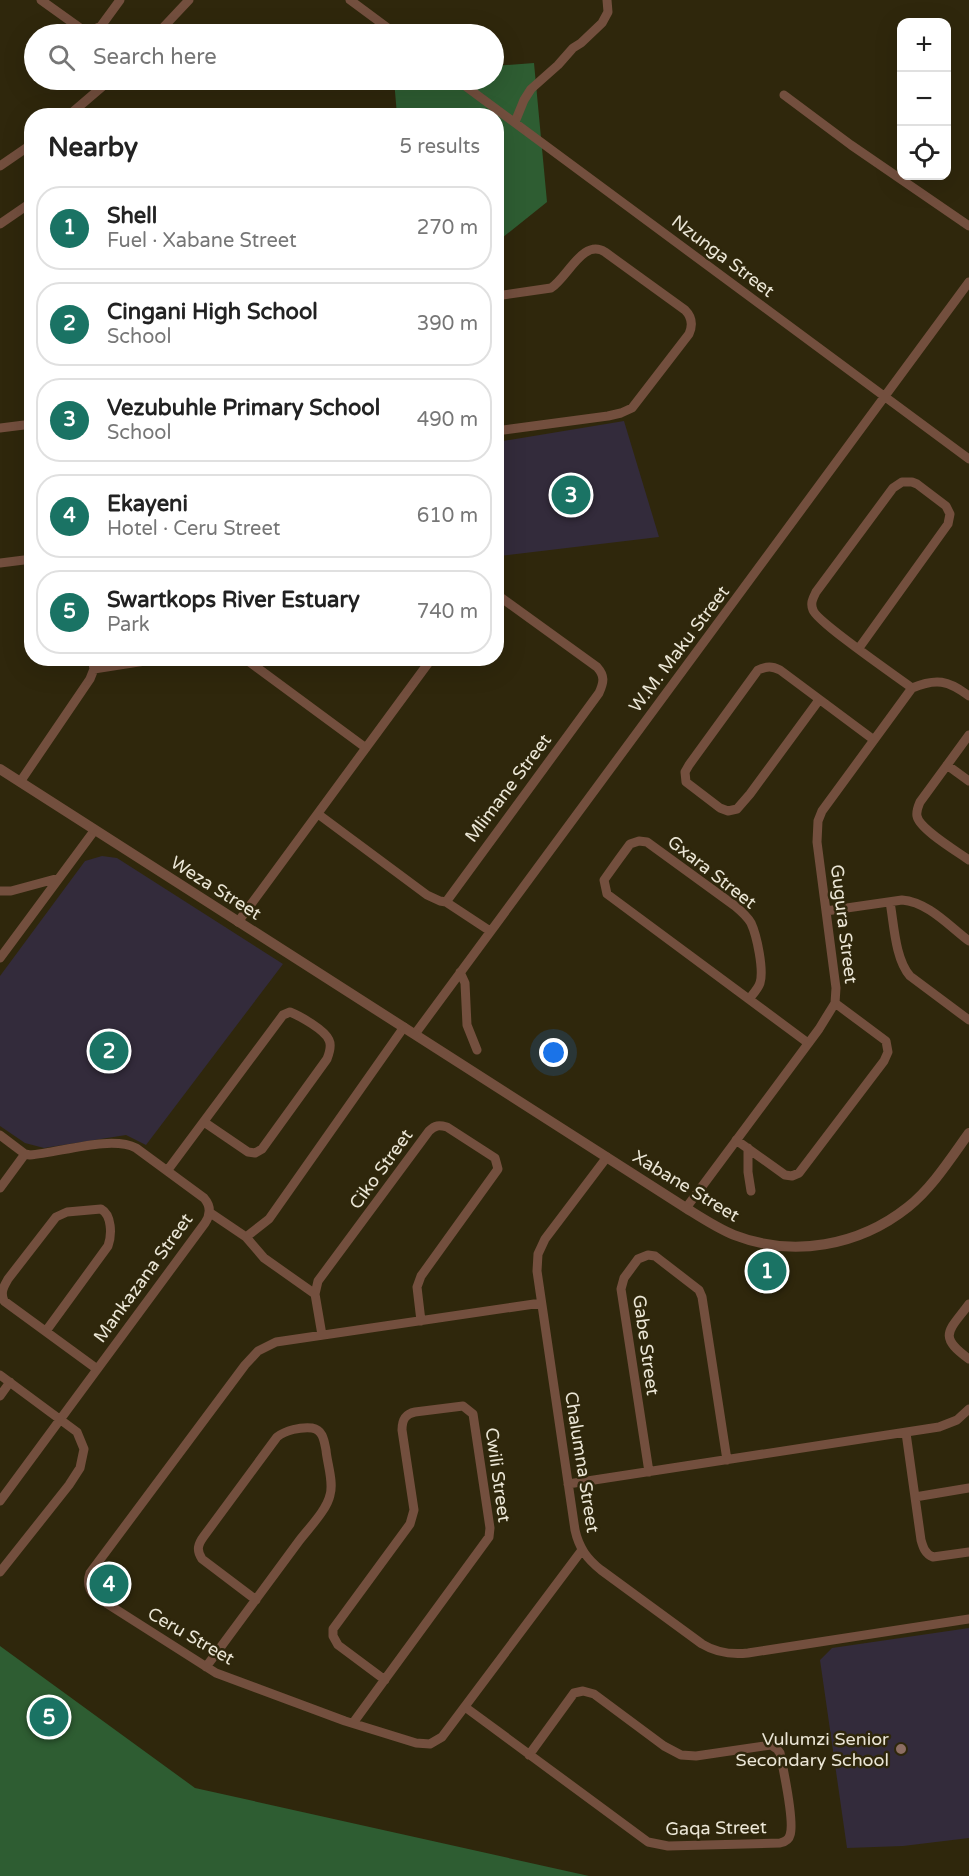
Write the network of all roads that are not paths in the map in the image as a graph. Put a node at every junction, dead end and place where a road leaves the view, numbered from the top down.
1 (41, 0) edge
2 (120, 0) edge
3 (189, 0) edge
4 (350, 0) edge
5 (607, 0) edge
6 (74, 24) edge
7 (102, 24) edge
8 (166, 24) edge
9 (382, 24) edge
10 (98, 90) edge
11 (471, 90) edge
12 (784, 95) dead end
13 (77, 108) edge
14 (496, 108) edge
15 (504, 114) edge
16 (515, 122) junction
17 (24, 150) edge
18 (0, 166) edge
19 (24, 208) edge
20 (0, 224) edge
21 (969, 226) edge
22 (969, 282) edge
23 (504, 295) edge
24 (885, 396) junction
25 (24, 425) edge
26 (0, 428) edge
27 (504, 430) edge
28 (969, 459) edge
29 (24, 560) edge
30 (0, 563) edge
31 (504, 600) edge
32 (859, 648) junction
33 (93, 666) edge
34 (113, 666) edge
35 (255, 666) edge
36 (426, 666) edge
37 (94, 669) junction
38 (912, 688) junction
39 (969, 696) edge
40 (819, 700) junction
41 (969, 735) edge
42 (874, 740) junction
43 (366, 748) junction
44 (947, 765) junction
45 (0, 769) edge
46 (969, 781) edge
47 (20, 782) junction
48 (318, 814) junction
49 (94, 831) junction
50 (969, 860) edge
51 (60, 878) junction
52 (0, 891) edge
53 (446, 902) junction
54 (890, 902) junction
55 (826, 911) junction
56 (238, 922) junction
57 (490, 931) junction
58 (969, 941) edge
59 (0, 958) edge
60 (460, 972) junction
61 (749, 999) junction
62 (835, 1003) junction
63 (969, 1020) edge
64 (404, 1028) junction
65 (415, 1034) junction
66 (808, 1043) junction
67 (477, 1050) dead end
68 (204, 1122) junction
69 (969, 1133) edge
70 (0, 1135) edge
71 (736, 1140) junction
72 (748, 1148) junction
73 (25, 1154) junction
74 (607, 1157) junction
75 (167, 1171) junction
76 (0, 1188) edge
77 (751, 1191) dead end
78 (686, 1208) junction
79 (209, 1212) junction
80 (246, 1237) junction
81 (315, 1294) junction
82 (541, 1303) junction
83 (969, 1304) edge
84 (421, 1321) junction
85 (46, 1331) junction
86 (322, 1335) junction
87 (969, 1359) edge
88 (97, 1369) junction
89 (0, 1375) edge
90 (10, 1382) junction
91 (0, 1396) edge
92 (969, 1409) edge
93 (60, 1418) junction
94 (906, 1433) junction
95 (727, 1460) junction
96 (649, 1472) junction
97 (568, 1484) junction
98 (969, 1488) edge
99 (915, 1497) junction
100 (0, 1501) edge
101 (582, 1550) junction
102 (969, 1552) edge
103 (0, 1572) edge
104 (256, 1600) junction
105 (969, 1619) edge
106 (206, 1667) junction
107 (385, 1680) junction
108 (465, 1707) junction
109 (353, 1723) junction
110 (529, 1755) junction

1 - 6 street
2 - 7 street
3 - 8 street
4 - 9 street
5 - 16 street
10 - 13 street
11 - 14 street, Nzunga Street
12 - 21 street
15 - 16 street, Nzunga Street
16 - 24 street, Nzunga Street
17 - 18 street
19 - 20 street
22 - 24 street, W.M. Maku Street
23 - 27 street
24 - 28 street, Nzunga Street
24 - 57 street, W.M. Maku Street
25 - 26 street
29 - 30 street
31 - 53 street, Mlimane Street
32 - 32 street
32 - 38 street
33 - 37 street
34 - 37 street
35 - 43 street
36 - 43 street
37 - 47 street
38 - 39 street
38 - 42 street, Gugura Street
40 - 40 street
40 - 42 street
41 - 44 street
42 - 55 street, Gugura Street
43 - 48 street
44 - 46 street
44 - 50 street
45 - 47 street, Weza Street
47 - 49 street, Weza Street
48 - 53 street
48 - 56 street
49 - 51 street
49 - 56 street, Weza Street
51 - 52 street
51 - 59 street
53 - 57 street
54 - 55 street
54 - 58 street
54 - 63 street
55 - 62 street, Gugura Street
56 - 64 street, Weza Street
57 - 60 street, W.M. Maku Street
60 - 65 street, W.M. Maku Street
60 - 67 street
61 - 61 street, Gxara Street
61 - 66 street, Gxara Street
62 - 66 street, Gugura Street
62 - 72 street
64 - 65 street, Weza Street
64 - 80 street
65 - 74 street, Xabane Street
66 - 71 street, Gugura Street
68 - 68 street
68 - 75 street
69 - 78 street, Xabane Street
70 - 73 street
71 - 72 street
71 - 78 street, Gugura Street
72 - 77 street
73 - 75 street, Mankazana Street
73 - 76 street
74 - 78 street, Xabane Street
74 - 82 street, Chalumna Street
75 - 79 street, Mankazana Street
79 - 80 street
79 - 88 street, Mankazana Street
80 - 81 street
81 - 84 street, Ciko Street
81 - 86 street
82 - 84 street, Ceru Street
82 - 97 street, Chalumna Street
83 - 87 street
84 - 86 street, Ceru Street
85 - 85 street
85 - 88 street
86 - 106 street, Ceru Street
88 - 93 street, Mankazana Street
89 - 90 street
90 - 91 street
90 - 93 street
92 - 94 street
93 - 100 street, Mankazana Street
93 - 103 street
94 - 95 street
94 - 99 street
95 - 96 street
95 - 96 street, Gabe Street
96 - 97 street
97 - 101 street, Chalumna Street
98 - 99 street
99 - 102 street
101 - 105 street, Chalumna Street
101 - 108 street, Ceru Street
104 - 104 street
104 - 106 street
106 - 109 street, Ceru Street
107 - 107 street, Cwili Street
107 - 109 street, Cwili Street
108 - 109 street, Ceru Street
108 - 110 street, Gaqa Street
110 - 110 street, Gaqa Street

